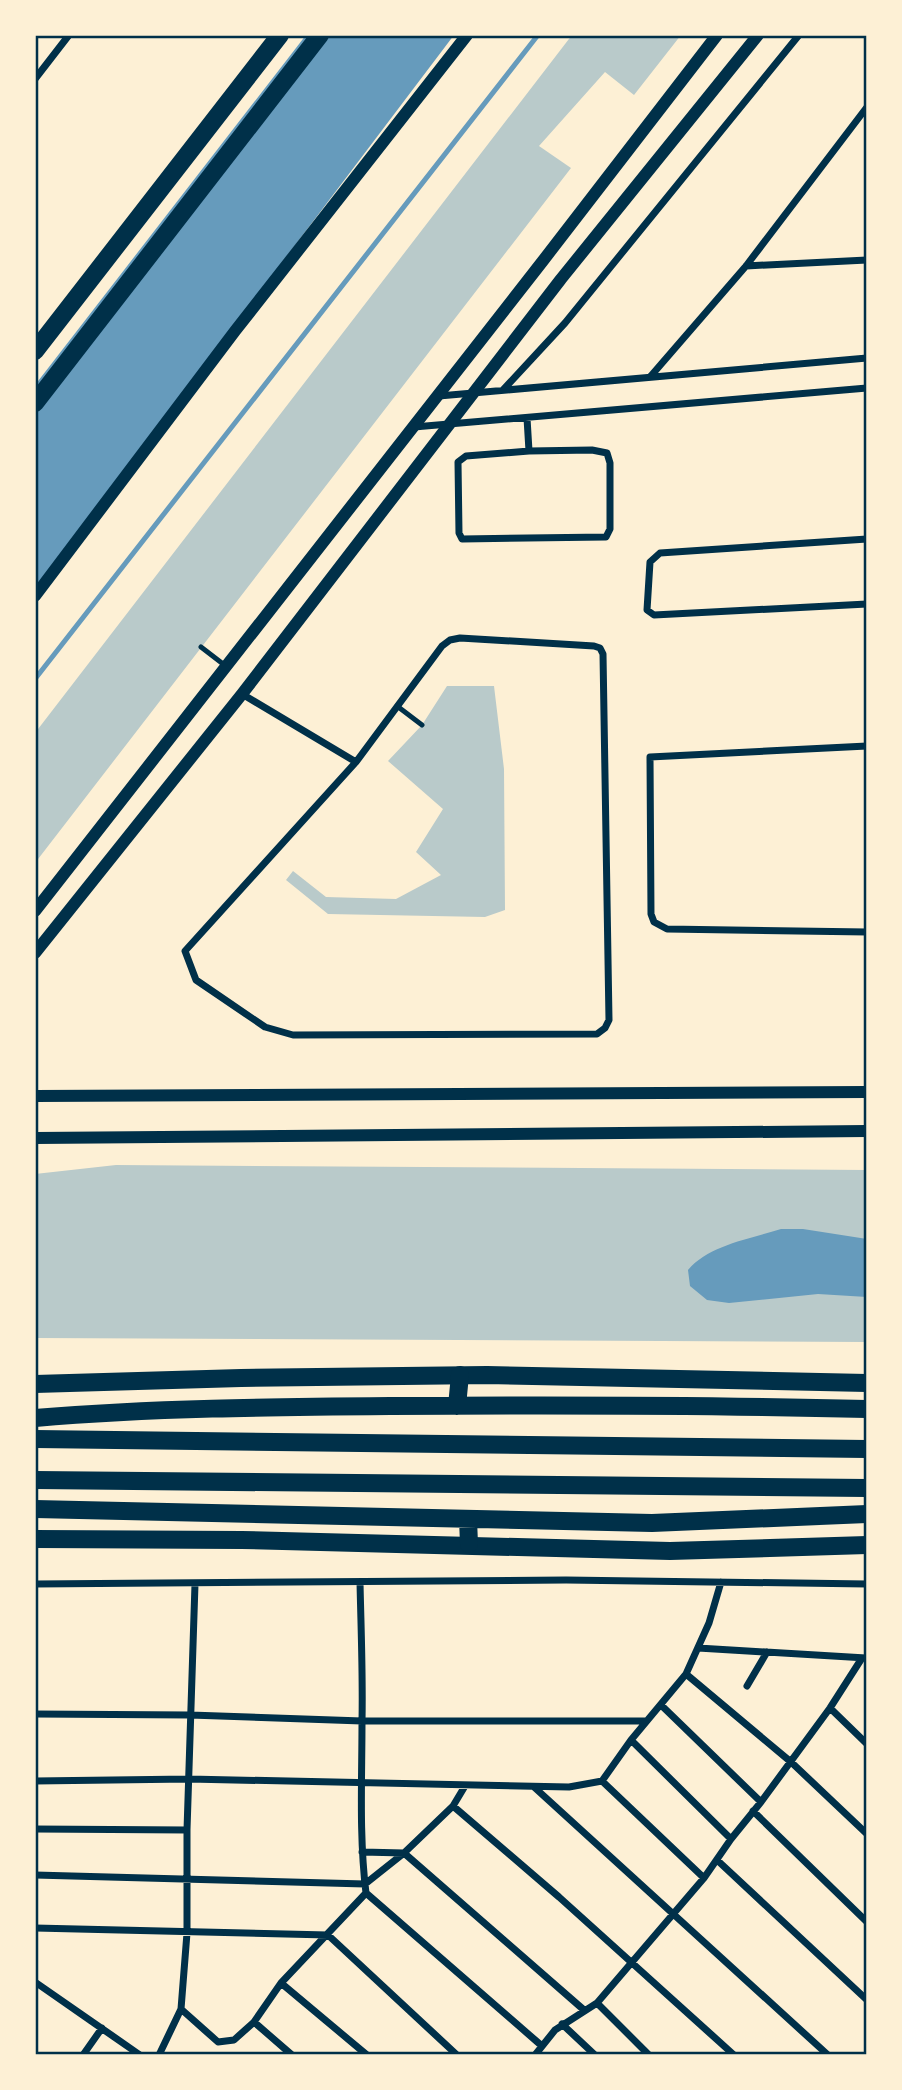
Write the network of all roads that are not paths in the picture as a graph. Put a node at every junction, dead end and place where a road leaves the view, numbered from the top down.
1 (69, 35) edge
2 (280, 35) edge
3 (320, 35) edge
4 (467, 35) edge
5 (717, 35) edge
6 (758, 35) edge
7 (799, 35) edge
8 (35, 60) edge
9 (44, 66) junction
10 (35, 79) edge
11 (867, 107) edge
12 (867, 260) edge
13 (746, 266) junction
14 (35, 351) edge
15 (867, 359) edge
16 (650, 377) junction
17 (867, 388) edge
18 (503, 390) junction
19 (474, 393) junction
20 (438, 396) junction
21 (35, 403) edge
22 (527, 418) junction
23 (449, 425) junction
24 (414, 428) junction
25 (529, 451) junction
26 (867, 539) edge
27 (35, 596) edge
28 (867, 604) edge
29 (201, 647) dead end
30 (227, 667) junction
31 (242, 694) junction
32 (397, 706) junction
33 (422, 725) dead end
34 (867, 746) edge
35 (356, 762) junction
36 (35, 911) edge
37 (867, 932) edge
38 (35, 953) edge
39 (867, 1093) edge
40 (35, 1096) edge
41 (867, 1131) edge
42 (35, 1138) edge
43 (460, 1375) junction
44 (867, 1383) edge
45 (35, 1384) edge
46 (457, 1406) junction
47 (867, 1409) edge
48 (35, 1418) edge
49 (35, 1439) edge
50 (867, 1450) edge
51 (35, 1480) edge
52 (867, 1488) edge
53 (35, 1509) edge
54 (867, 1514) edge
55 (468, 1519) junction
56 (35, 1539) edge
57 (469, 1544) junction
58 (867, 1545) edge
59 (360, 1582) junction
60 (721, 1582) junction
61 (35, 1584) edge
62 (195, 1584) junction
63 (867, 1584) edge
64 (698, 1648) junction
65 (767, 1652) junction
66 (865, 1658) edge
67 (685, 1674) junction
68 (747, 1686) dead end
69 (661, 1705) junction
70 (830, 1708) junction
71 (35, 1714) edge
72 (190, 1715) junction
73 (362, 1721) junction
74 (646, 1721) junction
75 (631, 1740) junction
76 (867, 1744) edge
77 (791, 1762) junction
78 (189, 1779) junction
79 (35, 1781) edge
80 (360, 1781) junction
81 (602, 1781) junction
82 (466, 1786) junction
83 (533, 1786) junction
84 (761, 1802) junction
85 (453, 1806) junction
86 (753, 1811) junction
87 (35, 1829) edge
88 (187, 1830) junction
89 (867, 1834) edge
90 (730, 1839) junction
91 (362, 1852) junction
92 (404, 1853) junction
93 (717, 1860) junction
94 (35, 1875) edge
95 (704, 1878) junction
96 (188, 1879) junction
97 (365, 1884) junction
98 (366, 1893) junction
99 (674, 1915) junction
100 (867, 1922) edge
101 (35, 1928) edge
102 (187, 1933) junction
103 (328, 1935) junction
104 (633, 1963) junction
105 (35, 1982) edge
106 (281, 1983) junction
107 (867, 2000) edge
108 (597, 2003) junction
109 (181, 2009) junction
110 (584, 2010) junction
111 (254, 2022) junction
112 (562, 2024) junction
113 (102, 2028) junction
114 (542, 2046) junction
115 (83, 2055) edge
116 (140, 2055) edge
117 (159, 2055) edge
118 (292, 2055) edge
119 (368, 2055) edge
120 (457, 2055) edge
121 (535, 2055) edge
122 (595, 2055) edge
123 (649, 2055) edge
124 (734, 2055) edge
125 (828, 2055) edge

1 - 9 street
2 - 14 highway
3 - 21 highway
4 - 27 street
5 - 20 street
6 - 19 street
7 - 18 street
8 - 9 street
9 - 10 street
11 - 13 street
12 - 13 street
13 - 16 street
15 - 16 street
16 - 18 street
17 - 22 street
18 - 19 street
19 - 20 street
19 - 23 street
20 - 24 street
22 - 23 street
22 - 25 street
23 - 24 street
23 - 31 street
24 - 30 street
25 - 25 street
26 - 28 street
29 - 30 lane
30 - 36 street
31 - 35 street
31 - 38 street
32 - 33 lane
32 - 35 street
32 - 35 street
34 - 37 street
39 - 40 street
41 - 42 street
43 - 44 highway
43 - 45 highway
43 - 46 highway
46 - 47 highway
46 - 48 highway
49 - 50 highway
51 - 52 highway
53 - 55 highway
54 - 55 highway
55 - 57 highway
56 - 57 highway
57 - 58 highway
59 - 60 street
59 - 62 street
59 - 73 street
60 - 63 street
60 - 64 street
61 - 62 street
62 - 72 street
64 - 65 street
64 - 67 street
65 - 66 street
65 - 68 street
66 - 70 street
67 - 69 street
67 - 77 street
69 - 74 street
69 - 84 street
70 - 76 street
70 - 77 street
71 - 72 street
72 - 73 street
72 - 78 street
73 - 74 street
73 - 80 street
74 - 75 street
75 - 81 street
75 - 90 street
77 - 84 street
77 - 89 street
78 - 79 street
78 - 80 street
78 - 88 street
80 - 82 street
80 - 91 street
81 - 83 street
81 - 95 street
82 - 83 street
82 - 85 street
83 - 99 street
84 - 86 street
85 - 92 street
85 - 104 street
86 - 90 street
86 - 100 street
87 - 88 street
88 - 96 street
90 - 93 street
91 - 92 street
91 - 97 street
92 - 97 street
92 - 110 street
93 - 95 street
93 - 107 street
94 - 96 street
95 - 99 street
96 - 97 street
96 - 102 street
97 - 98 street
98 - 103 street
98 - 114 street
99 - 104 street
99 - 125 street
101 - 102 street
102 - 103 street
102 - 109 street
103 - 106 street
103 - 120 street
104 - 108 street
104 - 124 street
105 - 113 street
106 - 111 street
106 - 119 street
108 - 110 street
108 - 123 street
109 - 111 street
109 - 117 street
110 - 112 street
111 - 118 street
112 - 114 street
112 - 122 street
113 - 115 street
113 - 116 street
114 - 121 street

